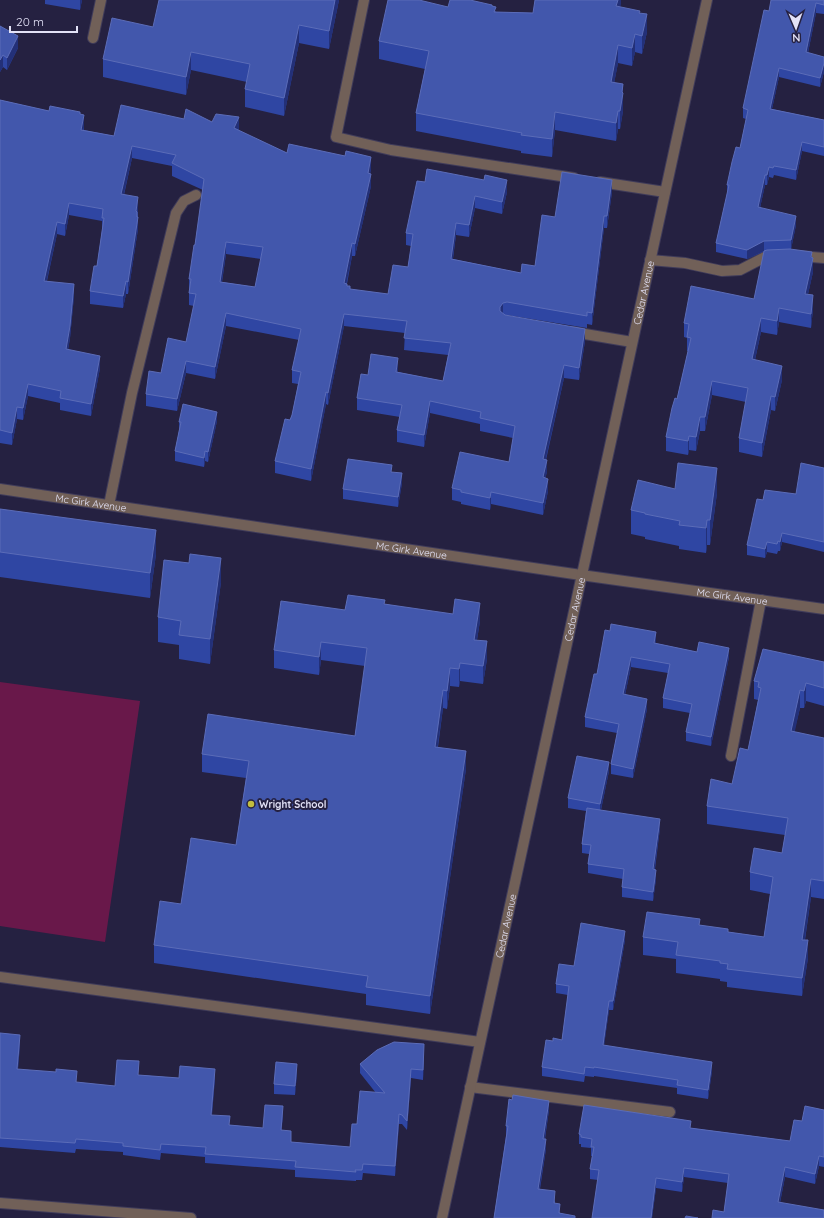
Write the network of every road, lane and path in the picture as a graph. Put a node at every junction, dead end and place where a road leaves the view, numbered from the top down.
1 (101, 0) edge
2 (364, 0) edge
3 (707, 0) edge
4 (93, 38) dead end
5 (665, 192) junction
6 (196, 195) dead end
7 (824, 258) edge
8 (650, 260) junction
9 (561, 330) edge
10 (632, 342) junction
11 (0, 489) edge
12 (109, 505) junction
13 (581, 575) junction
14 (761, 600) junction
15 (824, 609) edge
16 (731, 756) dead end
17 (0, 977) edge
18 (480, 1042) junction
19 (470, 1087) junction
20 (670, 1112) dead end
21 (0, 1203) edge
22 (191, 1218) edge
23 (442, 1218) edge

1 - 4 street
2 - 5 street
3 - 5 street, Cedar Avenue
5 - 8 street, Cedar Avenue
6 - 12 street
7 - 8 street
8 - 10 street, Cedar Avenue
9 - 10 street
10 - 13 street, Cedar Avenue
11 - 12 street, Mc Girk Avenue
12 - 13 street, Mc Girk Avenue
13 - 14 street, Mc Girk Avenue
13 - 18 street, Cedar Avenue
14 - 15 street, Mc Girk Avenue
14 - 16 street
17 - 18 street
18 - 19 street, Cedar Avenue
19 - 20 street
19 - 23 street, Cedar Avenue
21 - 22 street

